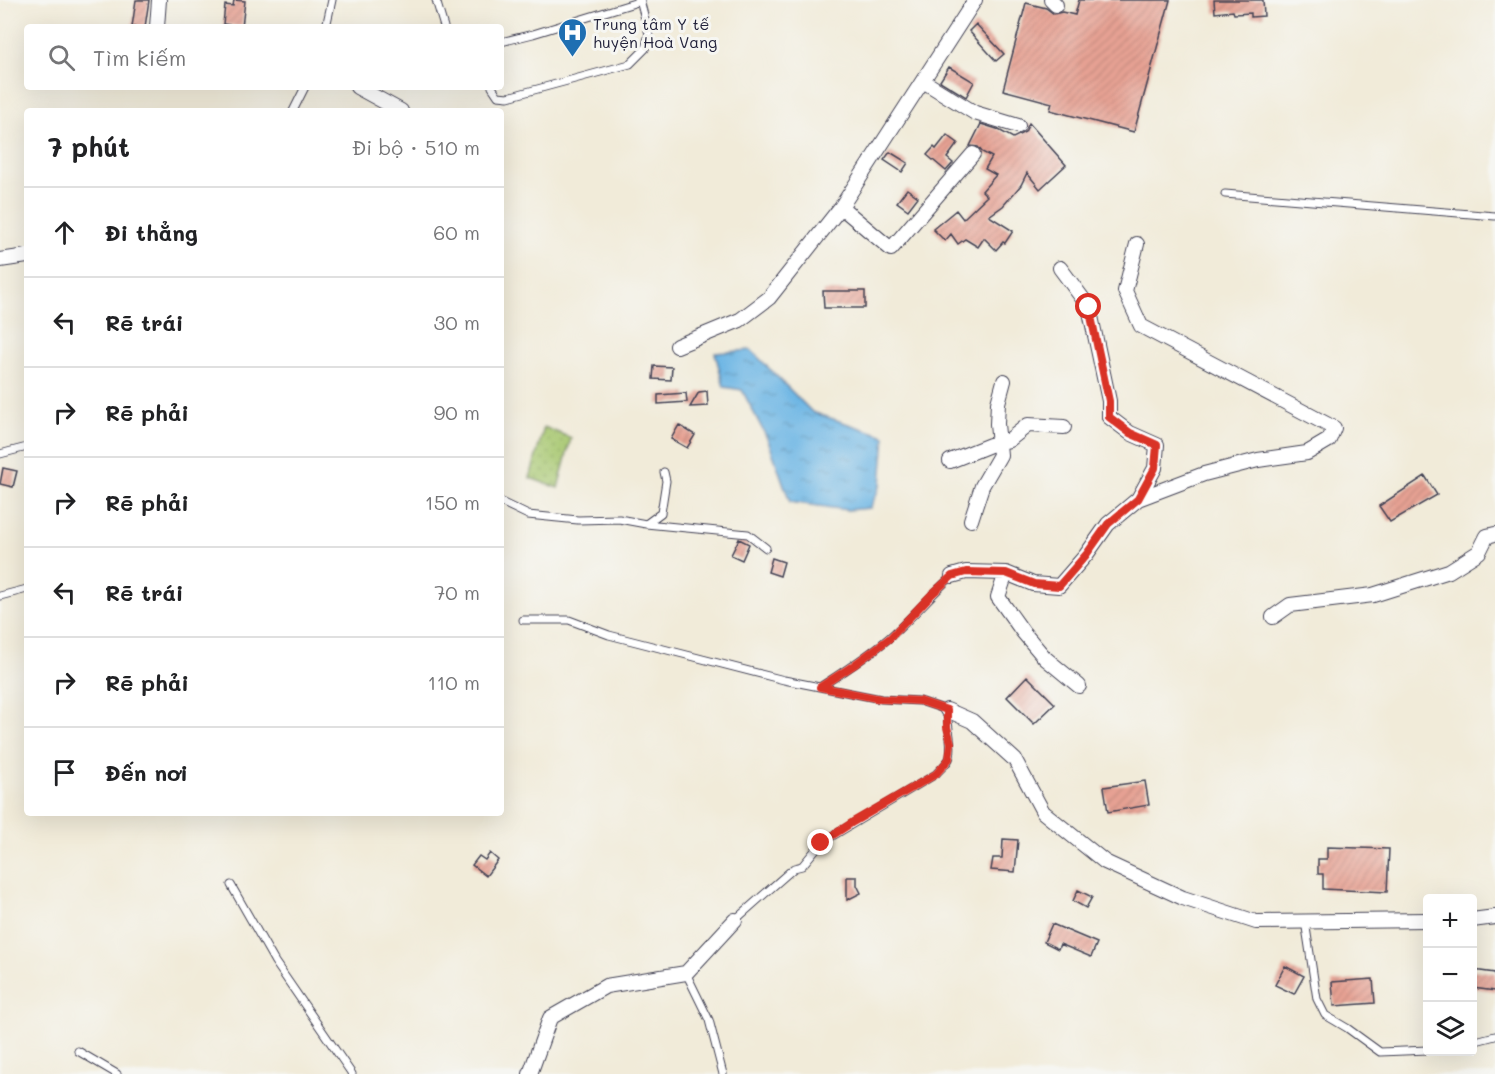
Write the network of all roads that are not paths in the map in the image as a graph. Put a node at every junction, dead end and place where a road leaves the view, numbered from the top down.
1 (159, 0) edge
2 (332, 0) edge
3 (436, 0) edge
4 (640, 0) edge
5 (975, 0) edge
6 (157, 24) edge
7 (327, 24) edge
8 (443, 24) edge
9 (504, 41) edge
10 (923, 81) junction
11 (304, 90) edge
12 (362, 90) edge
13 (494, 90) edge
14 (294, 108) edge
15 (396, 108) edge
16 (1018, 126) dead end
17 (974, 154) dead end
18 (1226, 195) dead end
19 (841, 207) junction
20 (1495, 216) edge
21 (1137, 244) dead end
22 (24, 256) edge
23 (0, 260) edge
24 (1060, 268) dead end
25 (677, 346) dead end
26 (1004, 381) dead end
27 (1064, 427) dead end
28 (998, 443) junction
29 (24, 448) edge
30 (0, 454) edge
31 (950, 461) dead end
32 (664, 472) dead end
33 (1138, 499) junction
34 (504, 503) edge
35 (971, 520) dead end
36 (646, 524) junction
37 (1495, 534) edge
38 (766, 548) dead end
39 (1006, 573) junction
40 (952, 576) joint
41 (24, 590) edge
42 (0, 596) edge
43 (1273, 617) dead end
44 (523, 620) dead end
45 (1079, 686) dead end
46 (820, 687) junction
47 (947, 710) junction
48 (231, 885) dead end
49 (1495, 917) edge
50 (1477, 919) edge
51 (735, 920) joint
52 (1423, 920) edge
53 (1305, 921) junction
54 (687, 973) junction
55 (1495, 1036) edge
56 (1477, 1041) edge
57 (1423, 1050) edge
58 (78, 1051) dead end
59 (117, 1074) edge
60 (352, 1074) edge
61 (530, 1074) edge
62 (723, 1074) edge

1 - 6 street
2 - 7 lane
3 - 8 lane
4 - 9 lane
4 - 13 lane
5 - 10 street
10 - 16 street
10 - 19 street
11 - 14 lane
12 - 15 street
17 - 19 street
18 - 20 lane
19 - 25 street
21 - 33 street
22 - 23 street
24 - 33 street
26 - 28 street
27 - 28 street
28 - 31 street
28 - 35 street
29 - 30 lane
32 - 36 lane
33 - 39 street
34 - 36 lane
36 - 38 lane
37 - 43 street
39 - 40 street
39 - 45 street
40 - 46 lane
41 - 42 lane
44 - 46 lane
46 - 47 lane
47 - 51 lane
47 - 53 street
48 - 60 lane
49 - 50 street
51 - 54 street
52 - 53 street
53 - 57 lane
54 - 61 street
54 - 62 lane
55 - 56 lane
58 - 59 lane

